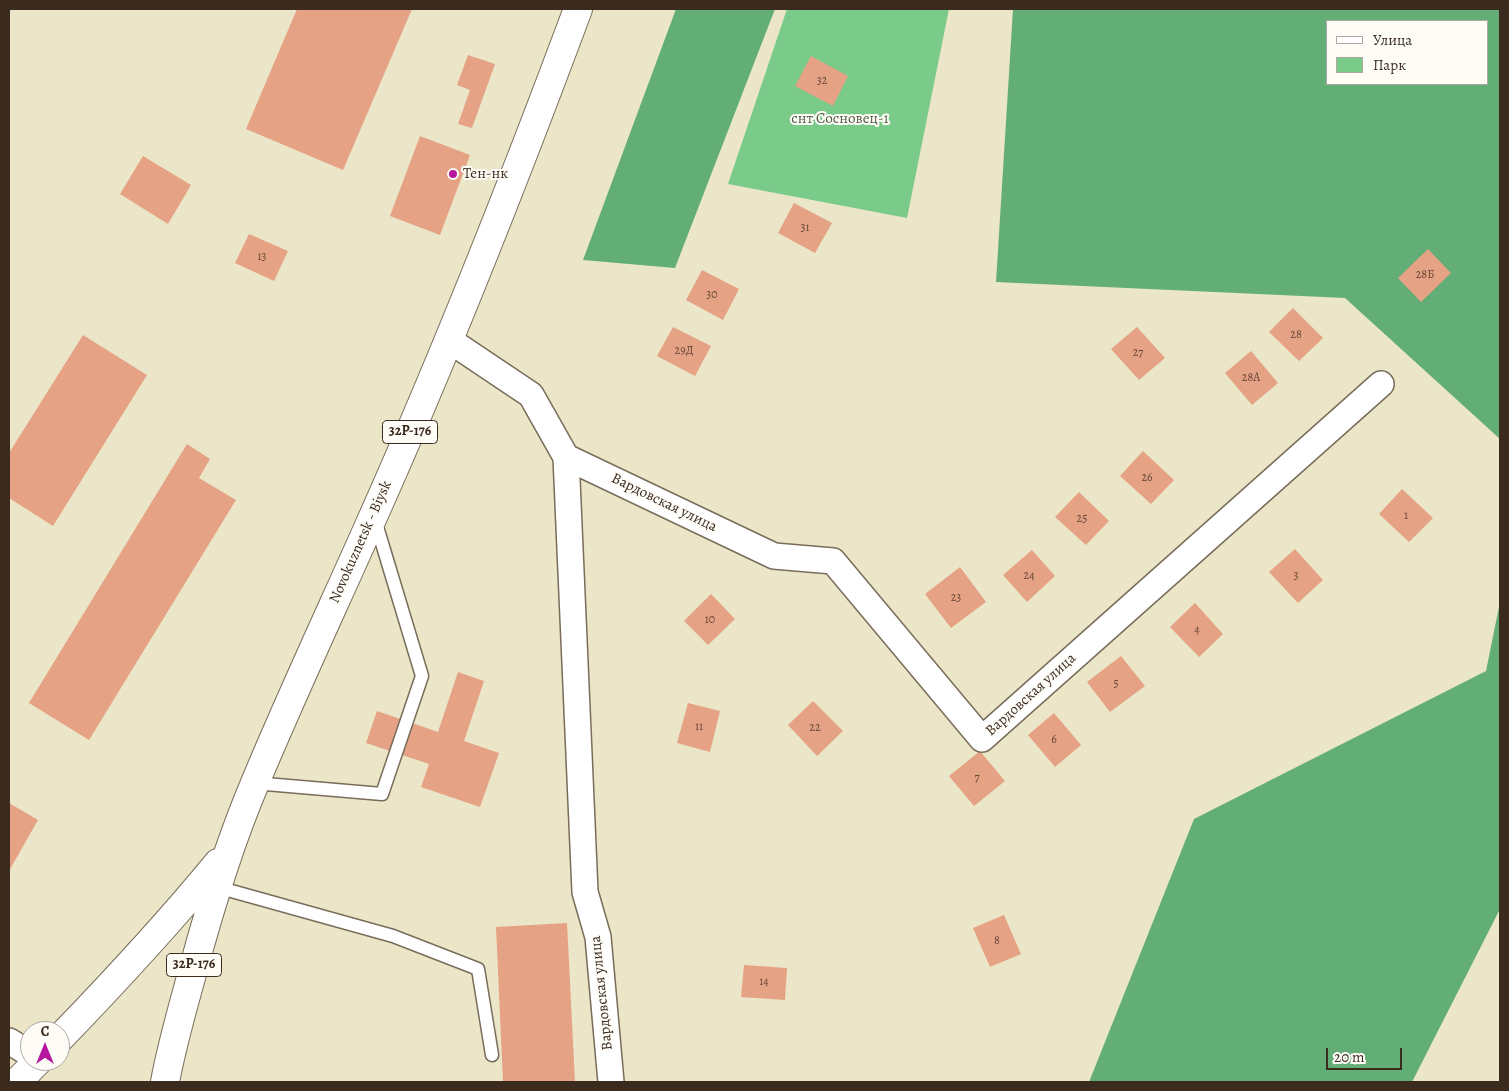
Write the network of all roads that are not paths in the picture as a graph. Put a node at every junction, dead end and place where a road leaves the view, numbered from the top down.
1 (578, 9) edge
2 (449, 340) junction
3 (1380, 384) dead end
4 (566, 456) junction
5 (374, 516) junction
6 (254, 784) junction
7 (229, 850) junction
8 (217, 887) junction
9 (70, 1028) edge
10 (9, 1041) edge
11 (20, 1048) edge
12 (492, 1055) dead end
13 (28, 1071) edge
14 (17, 1082) edge
15 (165, 1082) edge
16 (611, 1082) edge

1 - 2 main road, Novokuznetsk - Biysk / 32Р-176
2 - 4 street, Вардовская улица
2 - 5 main road, Novokuznetsk - Biysk / 32Р-176
3 - 4 street, Вардовская улица
4 - 16 street, Вардовская улица
5 - 6 main road, Novokuznetsk - Biysk / 32Р-176
5 - 6 lane
6 - 7 main road, Novokuznetsk - Biysk / 32Р-176
7 - 8 main road, Novokuznetsk - Biysk / 32Р-176
7 - 9 main road
8 - 12 lane
8 - 15 main road, Novokuznetsk - Biysk / 32Р-176
10 - 11 street
13 - 14 main road

